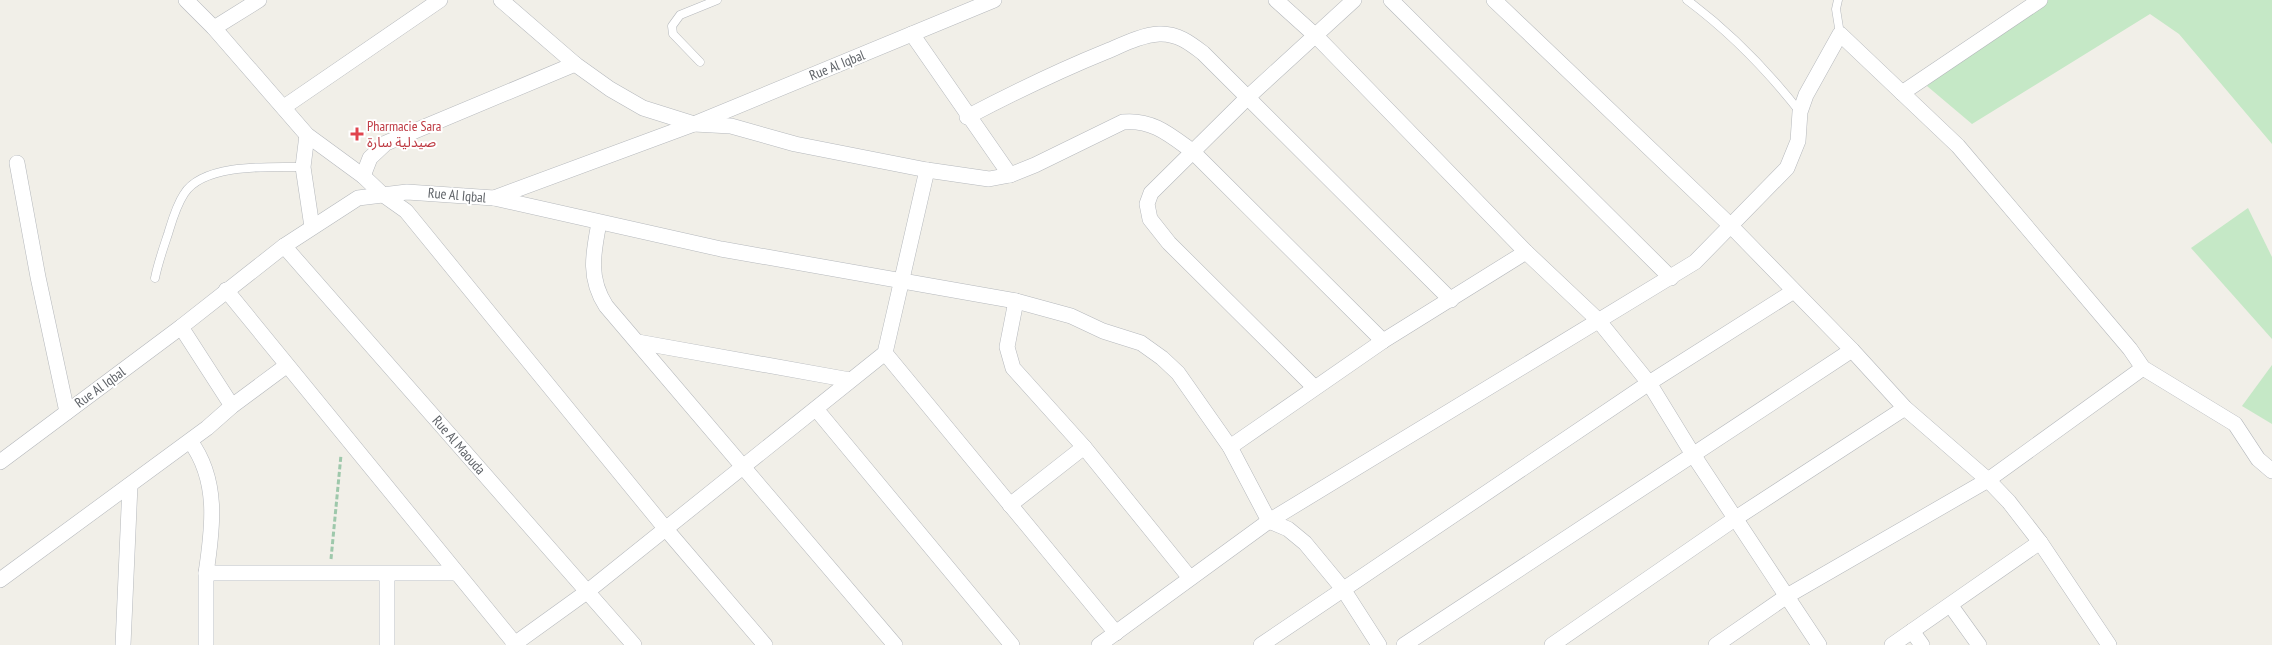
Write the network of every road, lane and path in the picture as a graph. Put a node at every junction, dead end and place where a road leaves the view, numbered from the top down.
1 (186, 0) edge
2 (259, 0) edge
3 (440, 0) edge
4 (501, 0) edge
5 (717, 0) edge
6 (994, 0) edge
7 (1276, 0) edge
8 (1354, 0) edge
9 (1391, 0) edge
10 (1494, 0) edge
11 (1686, 0) edge
12 (1838, 0) edge
13 (2040, 0) edge
14 (971, 4) edge
15 (214, 28) junction
16 (912, 34) junction
17 (1840, 34) junction
18 (1317, 36) junction
19 (700, 62) dead end
20 (575, 64) junction
21 (1902, 93) junction
22 (1248, 97) junction
23 (284, 107) junction
24 (1800, 112) junction
25 (968, 117) junction
26 (694, 124) junction
27 (307, 136) junction
28 (1192, 151) junction
29 (17, 163) dead end
30 (303, 167) junction
31 (927, 170) junction
32 (1010, 175) junction
33 (363, 176) junction
34 (382, 194) junction
35 (494, 198) junction
36 (599, 223) junction
37 (1730, 226) junction
38 (312, 227) junction
39 (284, 246) junction
40 (1526, 252) junction
41 (155, 278) dead end
42 (1671, 278) junction
43 (902, 280) junction
44 (226, 290) junction
45 (1794, 291) junction
46 (1451, 300) junction
47 (1016, 301) junction
48 (1598, 320) junction
49 (181, 327) junction
50 (1383, 341) junction
51 (638, 342) junction
52 (1852, 350) junction
53 (884, 353) junction
54 (286, 366) junction
55 (2142, 368) junction
56 (850, 380) junction
57 (1649, 383) junction
58 (1314, 387) junction
59 (232, 406) junction
60 (1905, 408) junction
61 (816, 409) junction
62 (67, 412) junction
63 (342, 434) junction
64 (190, 441) junction
65 (1084, 447) junction
66 (1230, 447) junction
67 (1692, 453) junction
68 (0, 462) edge
69 (743, 466) junction
70 (2272, 471) edge
71 (1988, 480) junction
72 (130, 485) junction
73 (1010, 505) junction
74 (1736, 518) junction
75 (1269, 521) junction
76 (665, 528) junction
77 (2040, 542) junction
78 (206, 573) junction
79 (457, 573) junction
80 (329, 574) junction
81 (387, 574) junction
82 (1190, 578) junction
83 (0, 580) edge
84 (1343, 589) junction
85 (588, 591) junction
86 (1787, 596) junction
87 (1951, 606) junction
88 (1912, 631) junction
89 (1116, 633) junction
90 (123, 645) edge
91 (206, 645) edge
92 (386, 645) edge
93 (515, 645) edge
94 (634, 645) edge
95 (765, 645) edge
96 (895, 645) edge
97 (1012, 645) edge
98 (1099, 645) edge
99 (1261, 645) edge
100 (1379, 645) edge
101 (1404, 645) edge
102 (1552, 645) edge
103 (1716, 645) edge
104 (1819, 645) edge
105 (1892, 645) edge
106 (1922, 645) edge
107 (1979, 645) edge
108 (2109, 645) edge

1 - 15 street
2 - 15 street
3 - 23 street
4 - 20 street
5 - 19 lane
6 - 14 street, Rue Al Iqbal
7 - 18 street
8 - 18 street
9 - 42 street
10 - 37 street
11 - 24 lane
12 - 17 lane
13 - 21 street
14 - 16 street, Rue Al Iqbal
15 - 23 street
16 - 25 street
16 - 26 street, Rue Al Iqbal
17 - 21 street
17 - 24 street
18 - 22 street
18 - 40 street
20 - 26 street
20 - 33 street
21 - 55 street
22 - 25 street
22 - 28 street
22 - 46 street
23 - 27 street
24 - 37 street
25 - 32 street
26 - 31 street
26 - 35 street, Rue Al Iqbal
27 - 30 street
27 - 33 street
28 - 32 street
28 - 50 street
28 - 58 street
29 - 62 street
30 - 38 street
30 - 41 lane
31 - 32 street
31 - 43 street
33 - 34 street
34 - 35 street, Rue Al Iqbal
34 - 38 street, Rue Al Iqbal
34 - 76 street
35 - 36 street
36 - 43 street
36 - 51 street
37 - 42 street
37 - 45 street
38 - 39 street, Rue Al Iqbal
39 - 44 street, Rue Al Iqbal
39 - 85 street, Rue Al Maouda
40 - 46 street
40 - 48 street
42 - 48 street
43 - 47 street
43 - 53 street
44 - 49 street, Rue Al Iqbal
44 - 54 street
45 - 52 street
45 - 57 street
46 - 50 street
47 - 65 street
47 - 66 street
48 - 57 street
48 - 75 street
49 - 59 street
49 - 62 street, Rue Al Iqbal
50 - 58 street
51 - 56 street
51 - 69 street
52 - 60 street
52 - 67 street
53 - 56 street
53 - 73 street
54 - 59 street
54 - 63 street
55 - 70 street
55 - 71 street
56 - 61 street
57 - 67 street
57 - 84 street
58 - 66 street
59 - 64 street
60 - 71 street
60 - 74 street
61 - 69 street
61 - 97 street
62 - 68 street, Rue Al Iqbal
63 - 79 street
63 - 80 path
64 - 72 street
64 - 78 street
65 - 73 street
65 - 82 street
66 - 75 street
67 - 74 street
67 - 101 street
69 - 76 street
69 - 96 street
71 - 77 street
71 - 86 street
72 - 83 street
72 - 90 street
73 - 89 street
74 - 86 street
74 - 102 street
75 - 82 street
75 - 84 street
76 - 85 street
76 - 95 street
77 - 87 street
77 - 108 street
78 - 80 street
78 - 91 street
79 - 81 street
79 - 93 street
80 - 81 street
81 - 92 street
82 - 89 street
84 - 99 street
84 - 100 street
85 - 93 street
85 - 94 street, Rue Al Maouda
86 - 103 street
86 - 104 street
87 - 88 street
87 - 107 street
88 - 105 street
88 - 106 street
89 - 98 street

